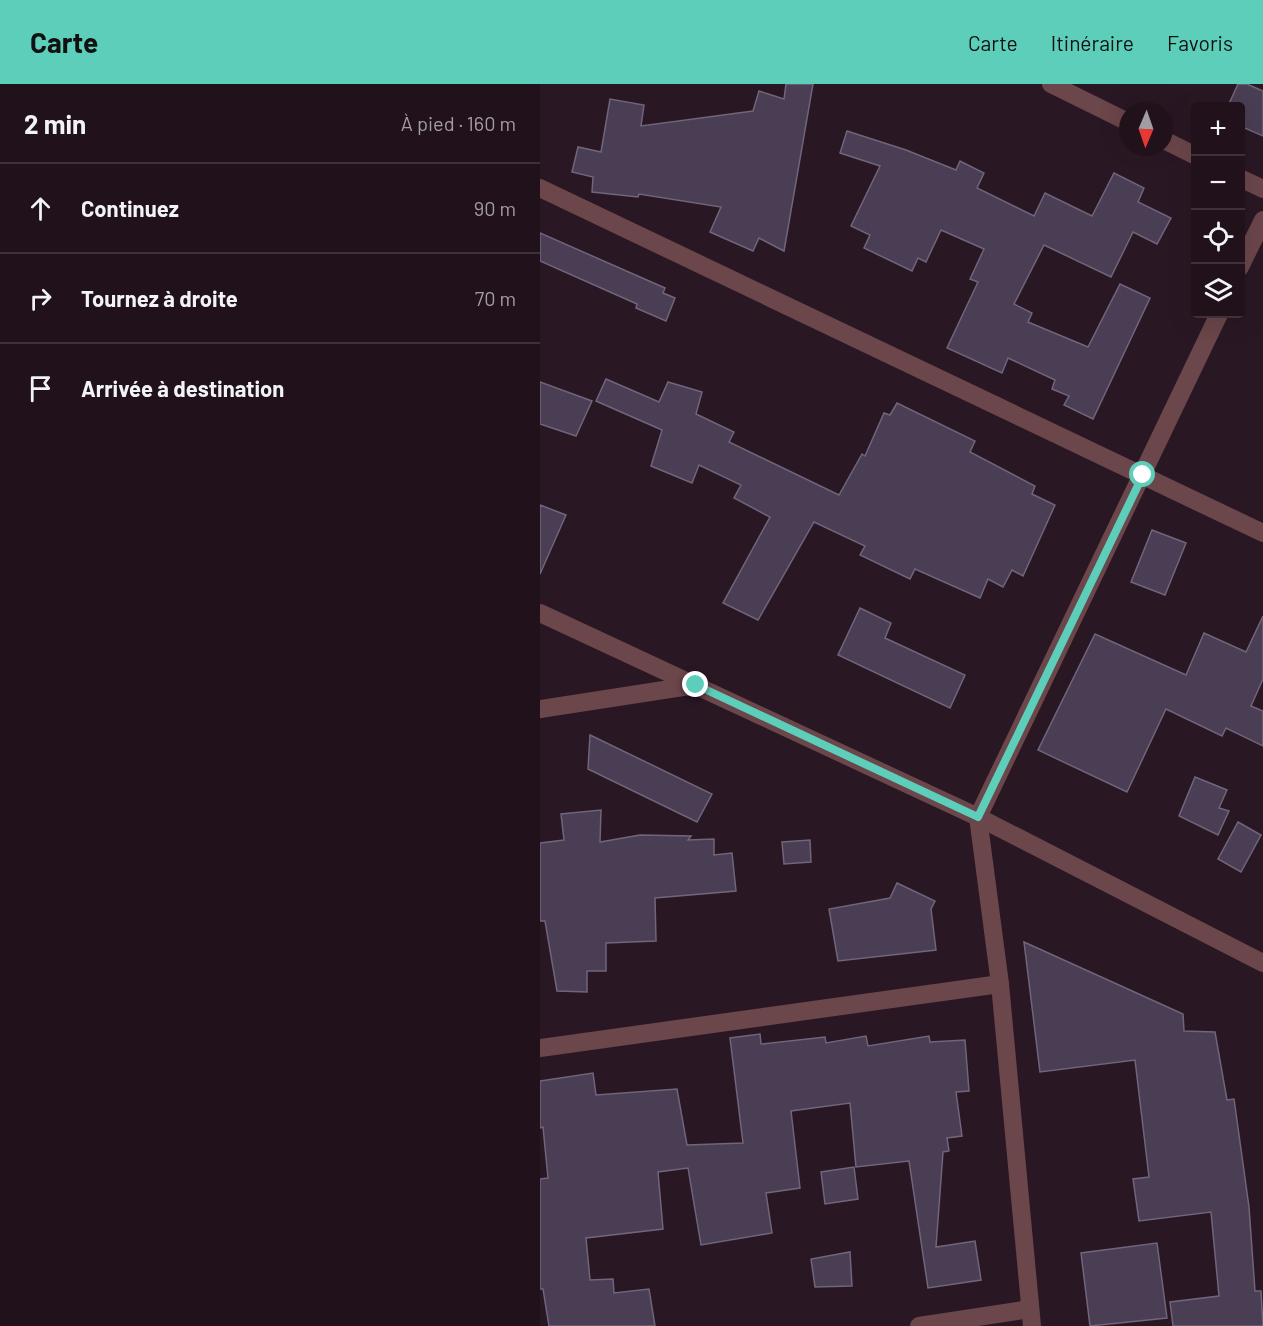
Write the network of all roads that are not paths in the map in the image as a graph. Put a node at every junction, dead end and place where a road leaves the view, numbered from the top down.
1 (1051, 84) edge
2 (1119, 118) edge
3 (1173, 144) edge
4 (1191, 154) edge
5 (1245, 180) edge
6 (540, 188) edge
7 (1263, 189) edge
8 (1263, 220) edge
9 (1241, 264) edge
10 (1217, 318) edge
11 (1143, 475) junction
12 (1263, 533) edge
13 (540, 613) edge
14 (696, 685) junction
15 (540, 710) edge
16 (978, 817) junction
17 (1263, 964) edge
18 (1000, 984) junction
19 (540, 1048) edge
20 (1031, 1317) edge
21 (919, 1326) edge

1 - 2 street
3 - 4 street
5 - 7 street
6 - 11 street
8 - 9 street
10 - 11 street
11 - 12 street
11 - 16 street
13 - 14 street
14 - 15 street
14 - 16 street
16 - 17 street
16 - 18 street
18 - 19 street
18 - 20 street
20 - 21 street

